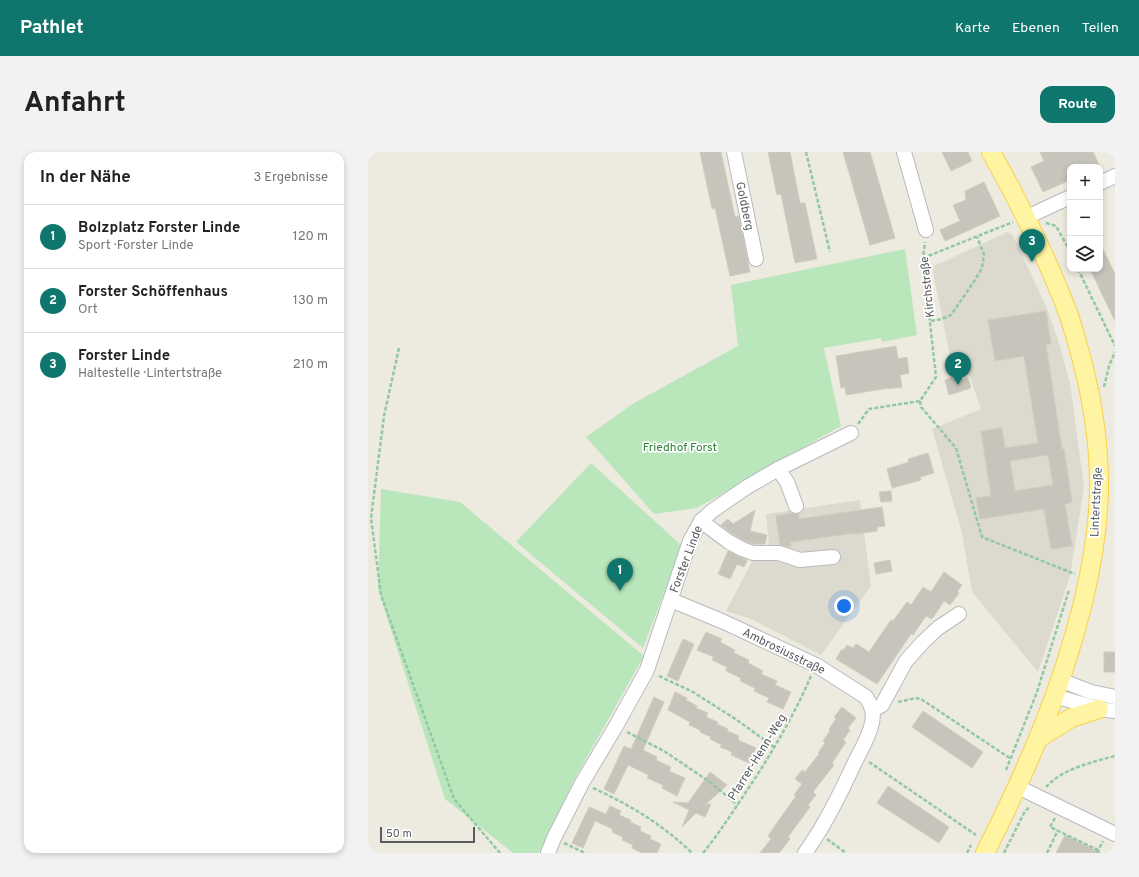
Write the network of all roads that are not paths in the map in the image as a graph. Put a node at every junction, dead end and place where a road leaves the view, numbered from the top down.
1 (734, 152) edge
2 (904, 152) edge
3 (991, 152) edge
4 (1115, 176) edge
5 (1103, 182) edge
6 (1067, 198) edge
7 (1019, 220) junction
8 (926, 230) road end
9 (756, 259) dead end
10 (851, 433) road end
11 (778, 469) junction
12 (796, 506) dead end
13 (700, 521) junction
14 (833, 557) dead end
15 (670, 600) junction
16 (959, 614) dead end
17 (1057, 688) junction
18 (1115, 697) edge
19 (877, 708) junction
20 (1107, 710) edge
21 (1039, 738) junction
22 (1018, 787) junction
23 (1115, 834) edge
24 (548, 853) edge
25 (805, 853) edge
26 (985, 853) edge

1 - 9 street, Goldberg
2 - 8 street
3 - 7 main road, Lintertstraße
4 - 5 street
6 - 7 street
7 - 17 main road, Lintertstraße
10 - 11 street, Forster Linde
11 - 12 street
11 - 13 street, Forster Linde
13 - 14 street
13 - 15 street, Forster Linde
15 - 19 street, Ambrosiusstraße
15 - 24 street, Forster Linde
16 - 19 street
17 - 18 street
17 - 20 street
17 - 21 main road, Lintertstraße
19 - 25 street
20 - 21 main road
21 - 22 main road, Lintertstraße
22 - 23 street
22 - 26 main road, Lintertstraße

